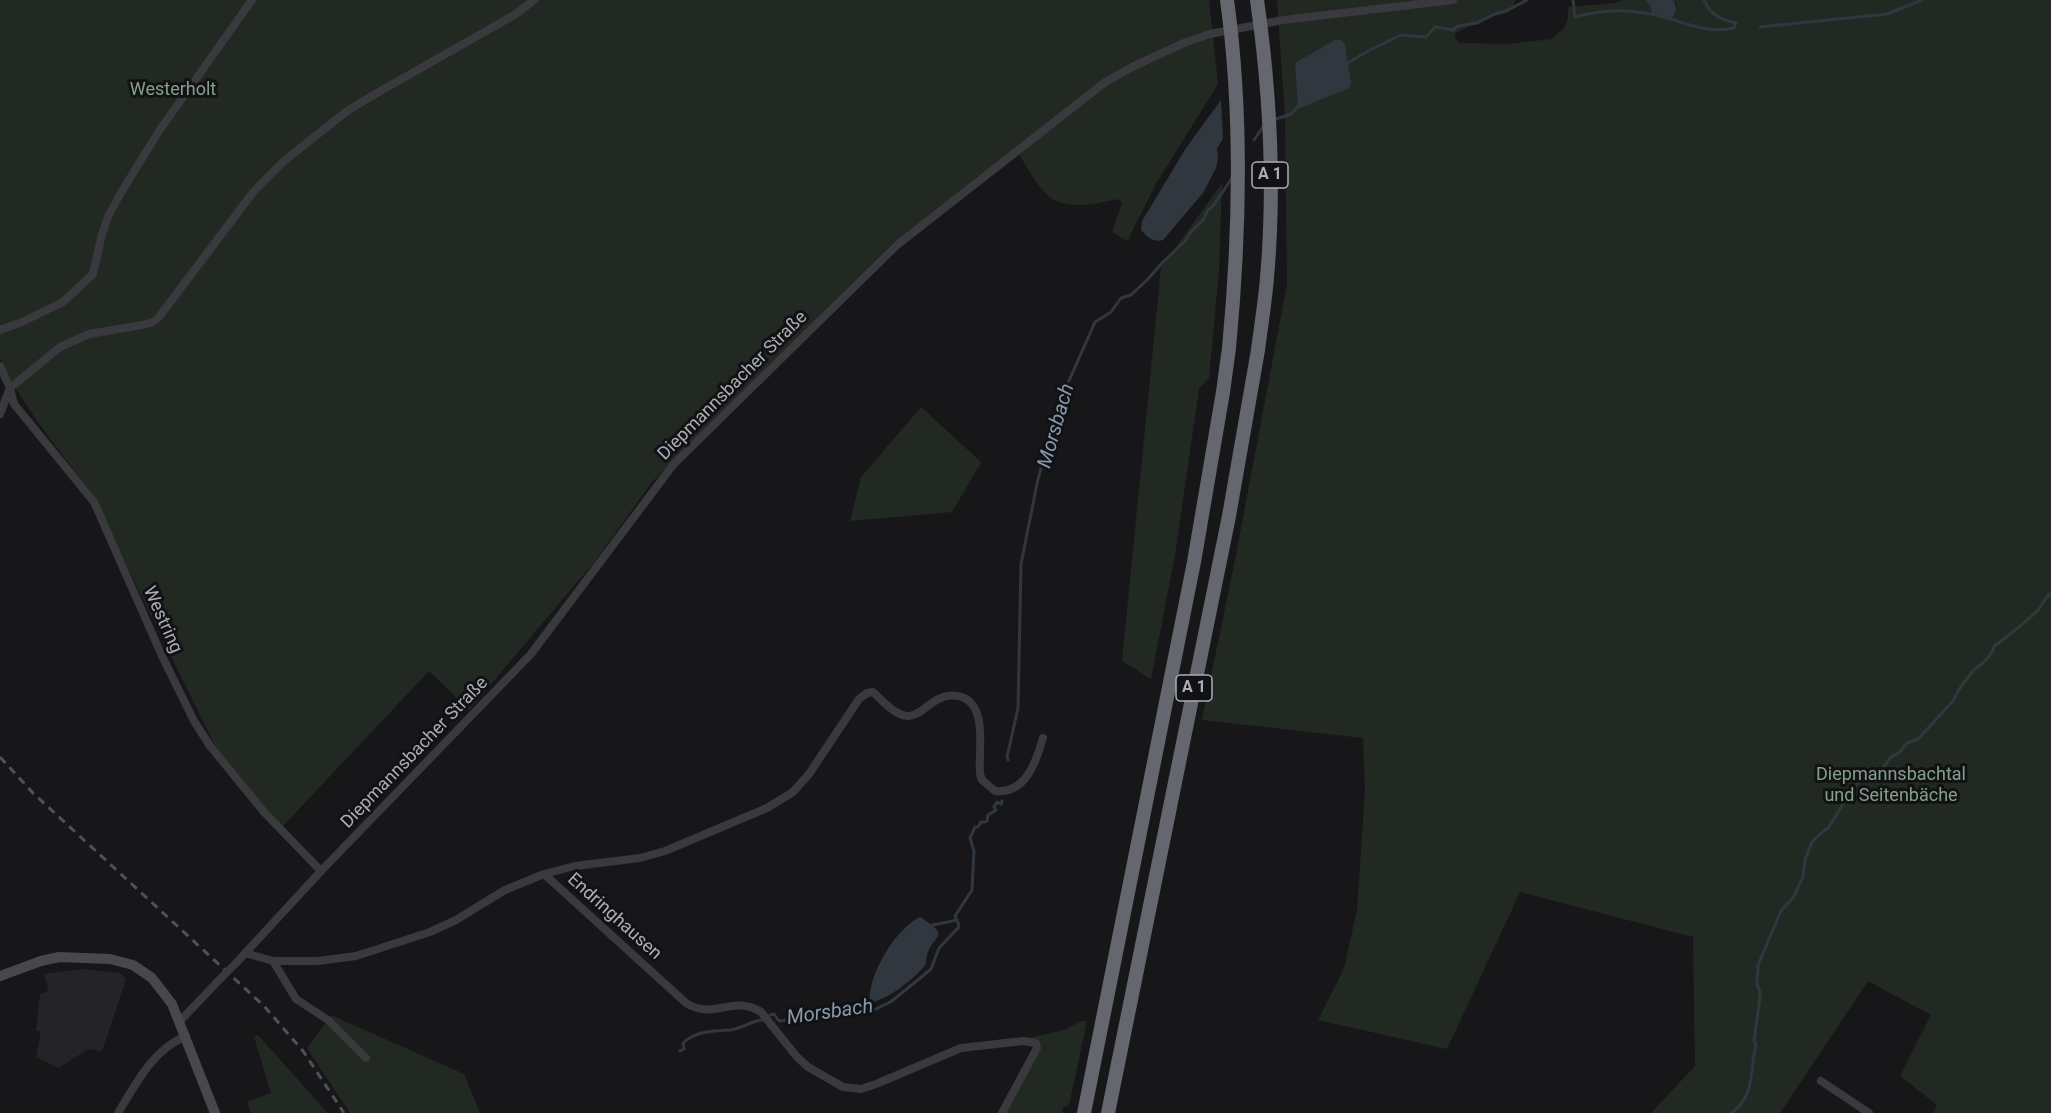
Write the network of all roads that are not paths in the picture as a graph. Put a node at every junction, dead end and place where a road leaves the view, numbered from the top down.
1 (252, 0) edge
2 (534, 0) edge
3 (1227, 0) edge
4 (1257, 0) edge
5 (1453, 0) edge
6 (0, 330) edge
7 (0, 366) edge
8 (10, 388) junction
9 (0, 414) edge
10 (1042, 738) dead end
11 (321, 871) junction
12 (544, 874) junction
13 (242, 956) junction
14 (273, 961) junction
15 (0, 976) edge
16 (180, 1021) junction
17 (186, 1036) junction
18 (366, 1058) dead end
19 (1821, 1081) dead end
20 (118, 1113) edge
21 (215, 1113) edge
22 (1002, 1113) edge
23 (1084, 1113) edge
24 (1108, 1113) edge
25 (1869, 1113) edge

1 - 6 street
2 - 8 street
3 - 23 highway, A 1, bridge
4 - 24 highway, A 1, bridge
5 - 11 street, Diepmannsbacher Straße
7 - 8 street, Westring
8 - 9 street
8 - 11 street, Westring
10 - 12 street, Endringhausen
11 - 13 street, Diepmannsbacher Straße
12 - 14 street
12 - 22 street, Endringhausen
13 - 14 street
13 - 16 street, Diepmannsbacher Straße, bridge
14 - 18 street
15 - 16 street
16 - 17 street
17 - 20 street
17 - 21 street
19 - 25 street

